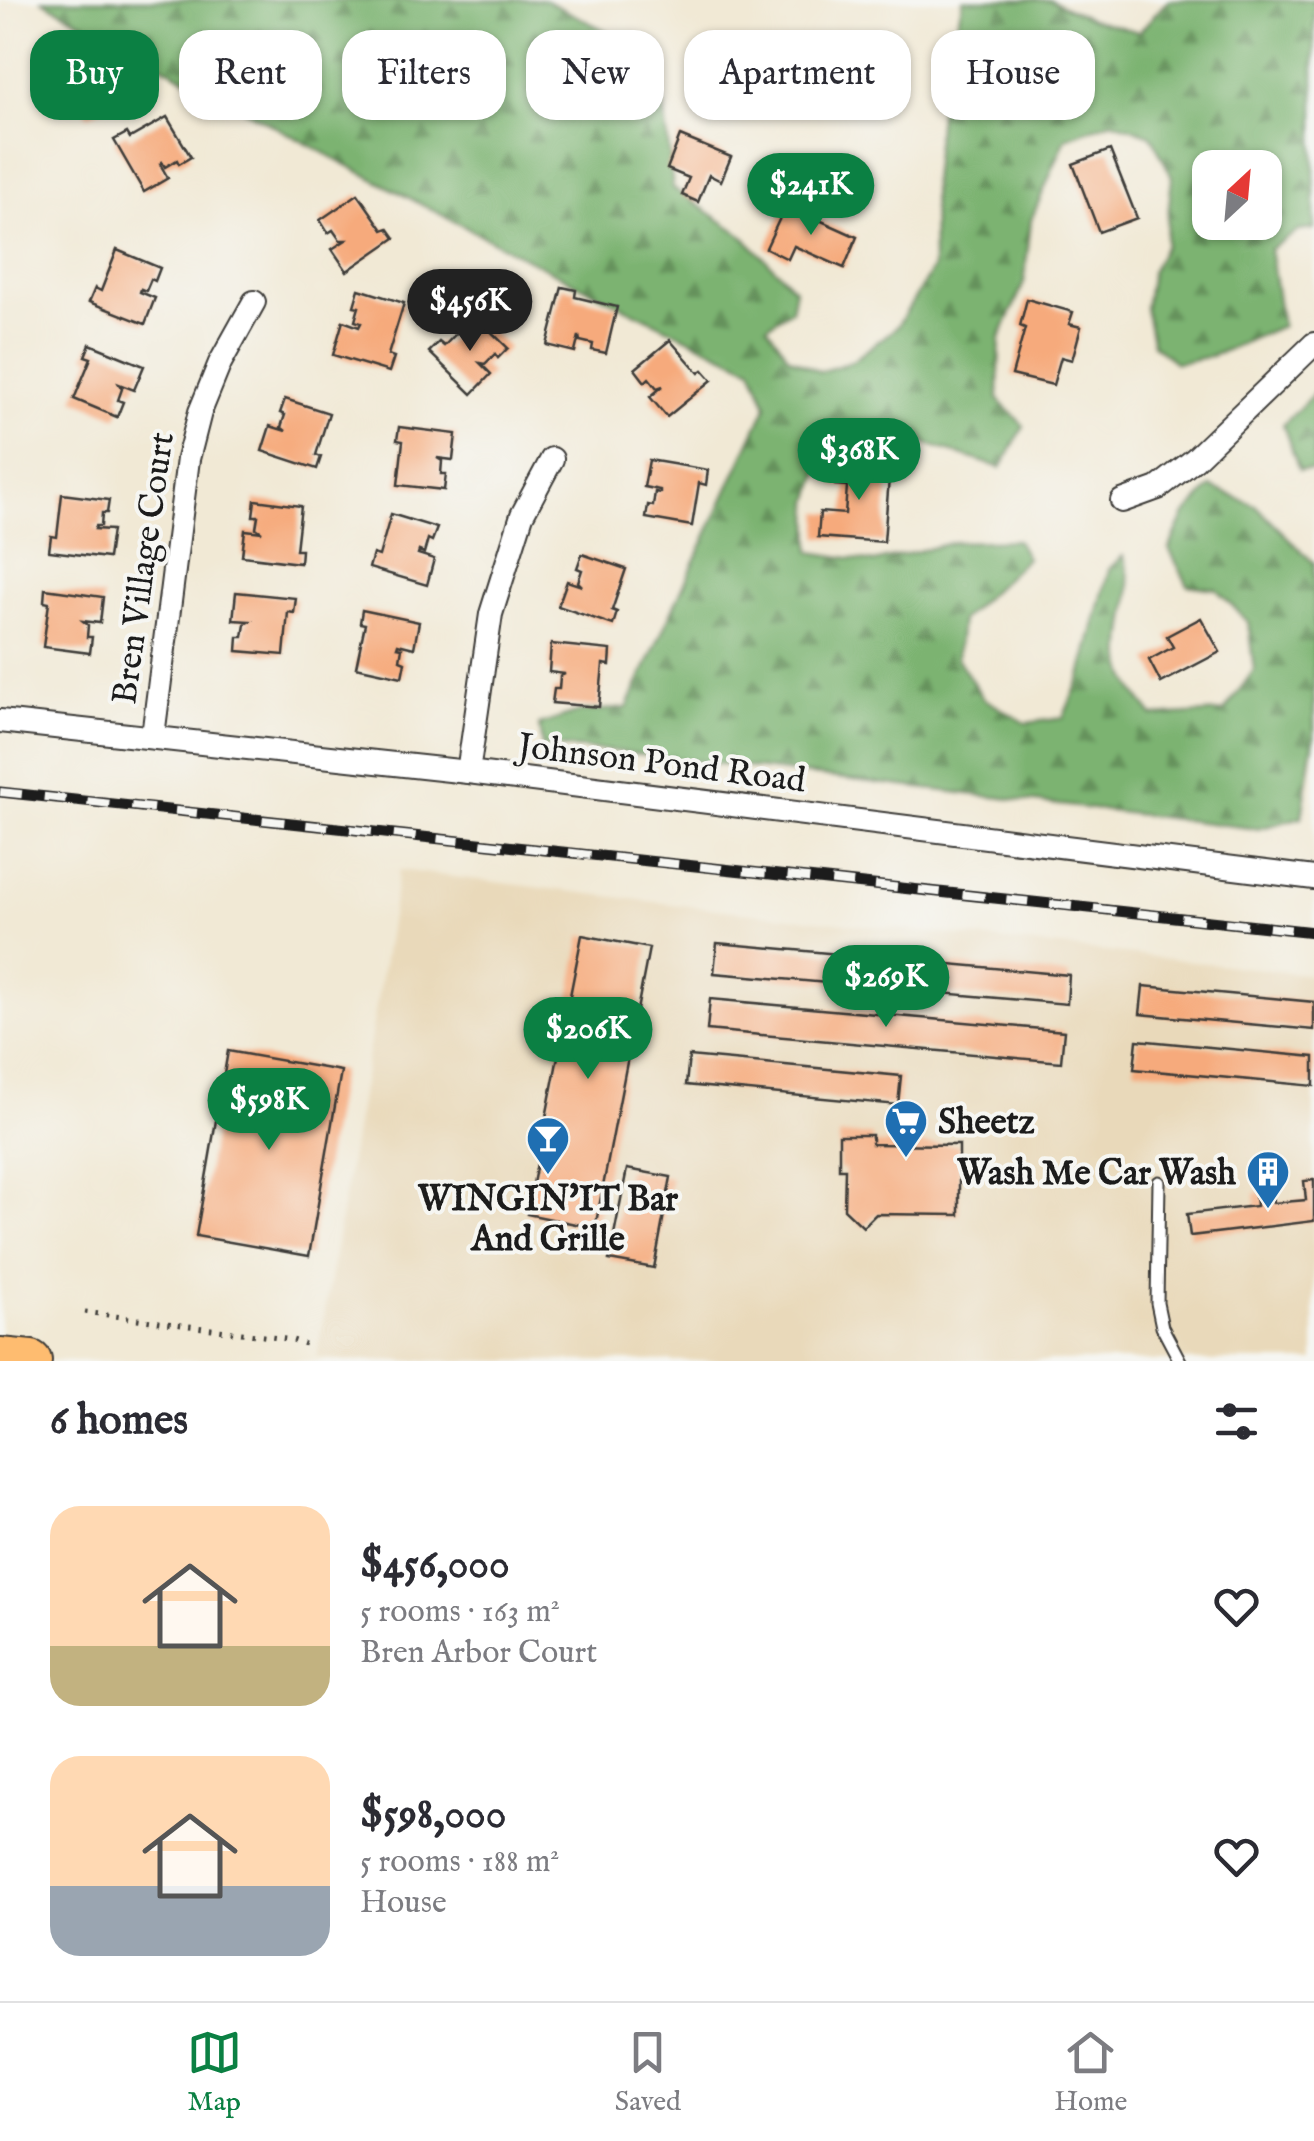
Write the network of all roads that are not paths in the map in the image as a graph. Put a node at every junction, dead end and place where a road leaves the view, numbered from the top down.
1 (254, 302) dead end
2 (1314, 344) edge
3 (552, 458) dead end
4 (1122, 500) dead end
5 (0, 721) edge
6 (153, 736) junction
7 (468, 772) junction
8 (1314, 878) edge
9 (1159, 1182) dead end
10 (0, 1358) edge
11 (31, 1361) edge
12 (1180, 1361) edge

1 - 6 street, Bren Village Court
2 - 4 street
3 - 7 street
5 - 6 street, Johnson Pond Road
6 - 7 street, Johnson Pond Road
7 - 8 street, Johnson Pond Road
9 - 12 lane
10 - 11 highway

